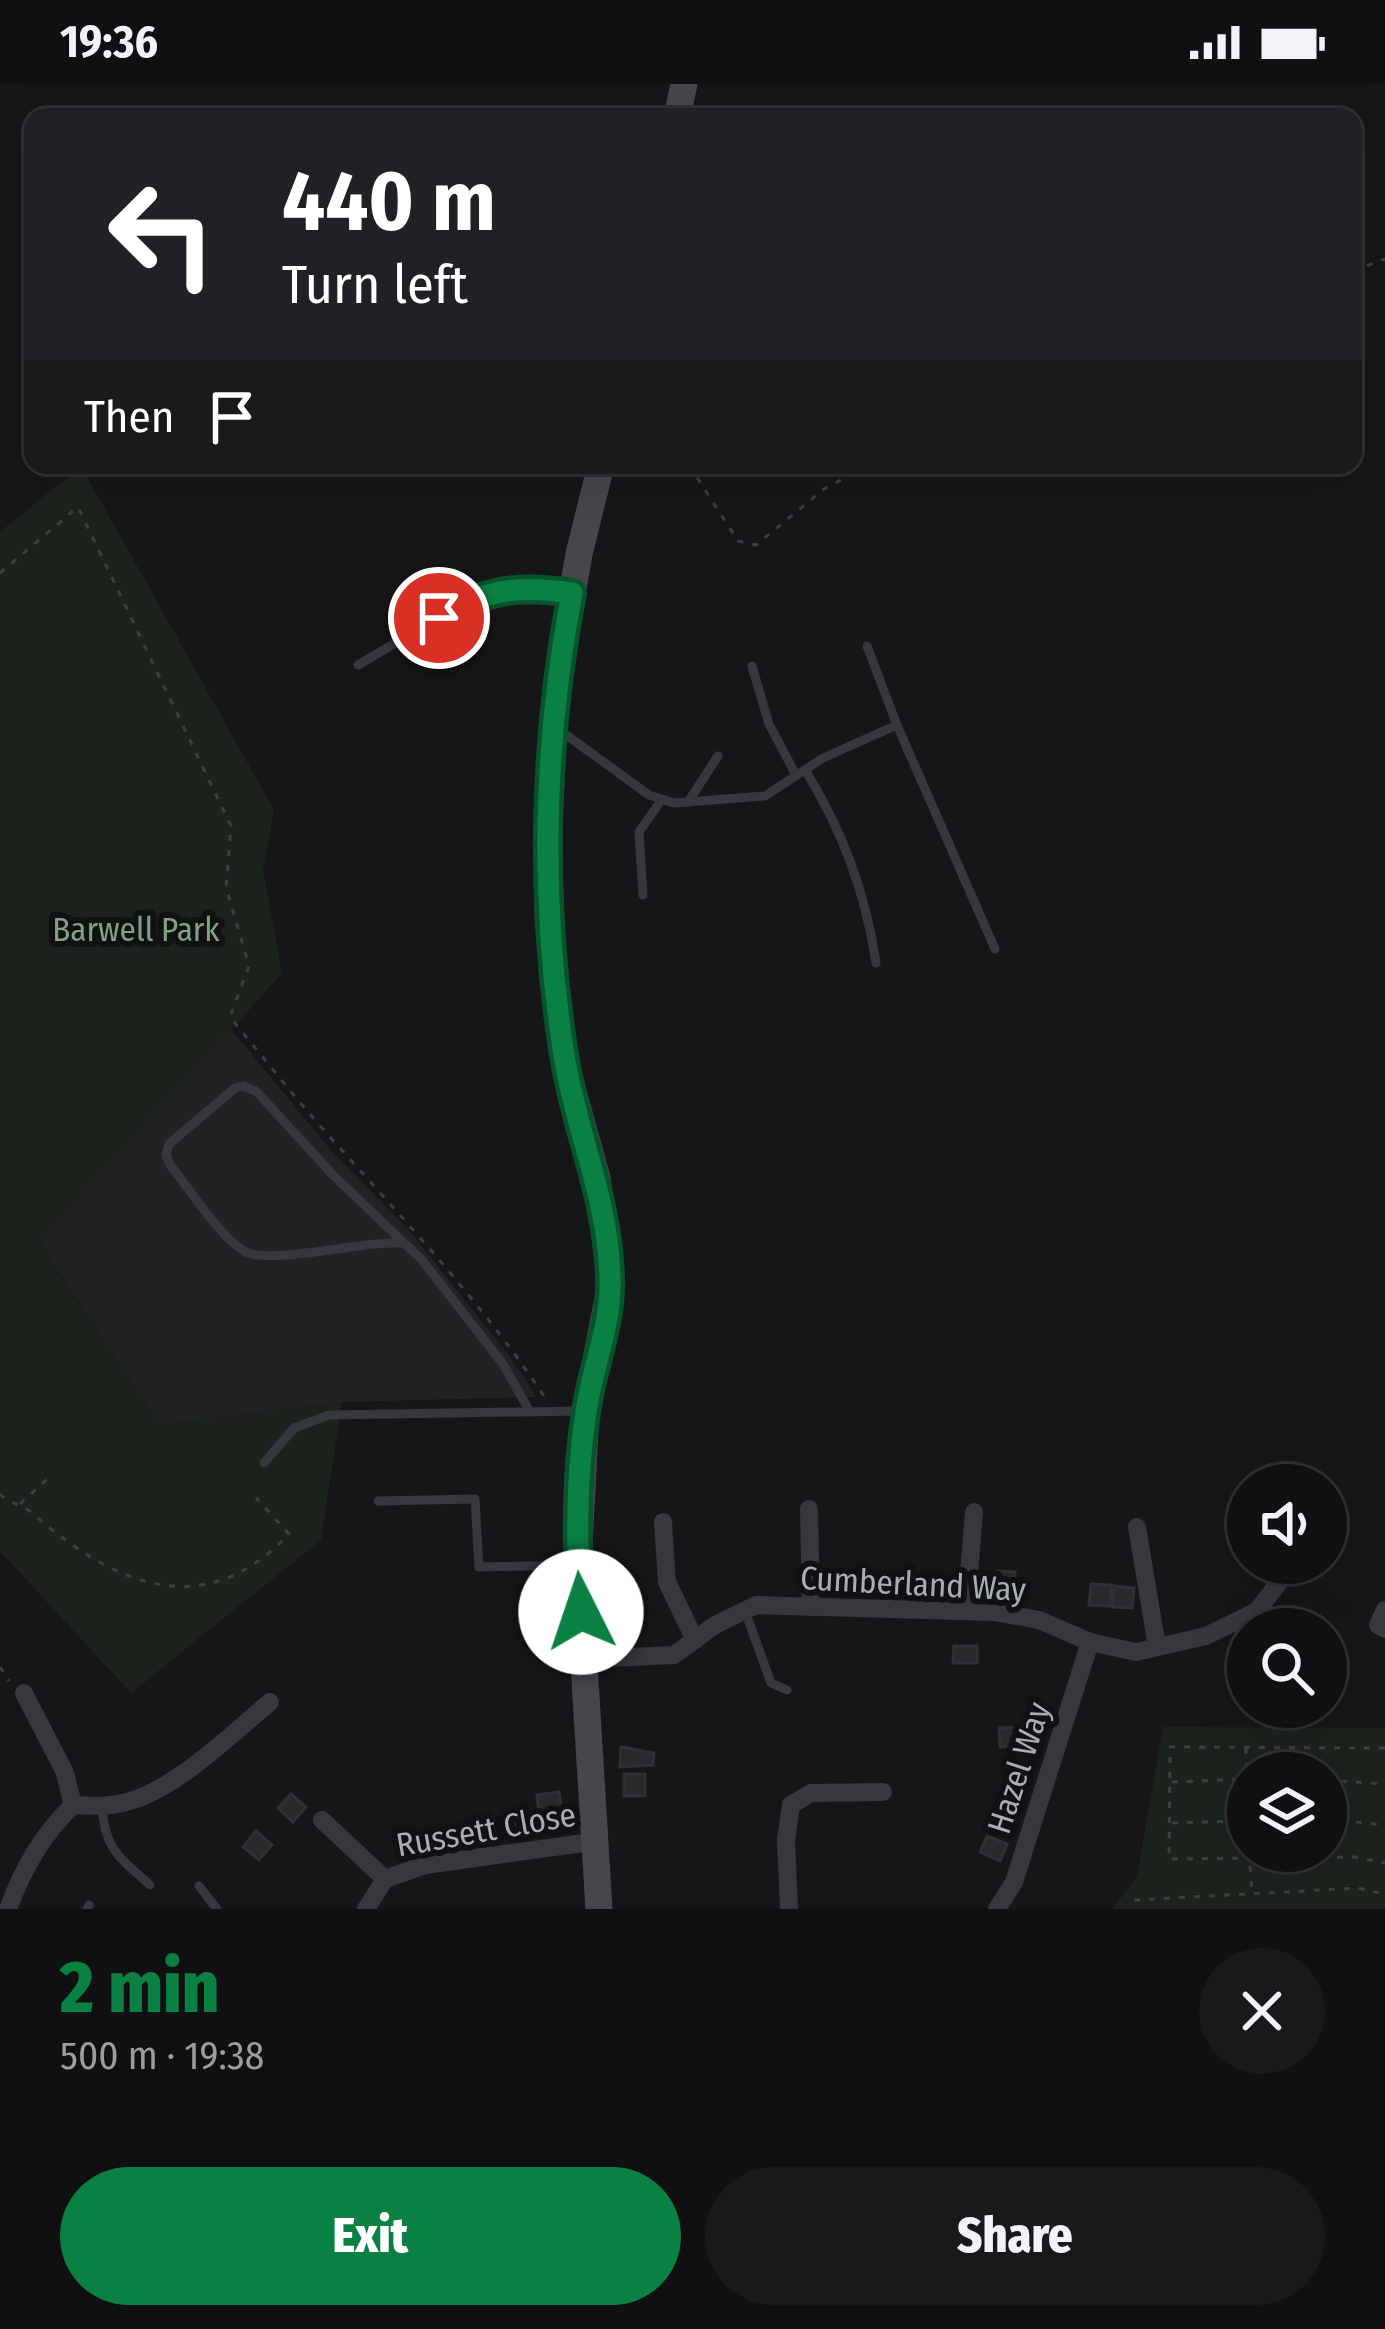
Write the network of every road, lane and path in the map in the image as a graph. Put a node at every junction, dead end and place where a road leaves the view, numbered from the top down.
1 (599, 474) edge
2 (694, 474) edge
3 (852, 474) edge
4 (0, 573) edge
5 (572, 593) junction
6 (867, 646) dead end
7 (358, 665) dead end
8 (752, 666) dead end
9 (897, 725) junction
10 (555, 727) junction
11 (718, 755) dead end
12 (801, 773) junction
13 (662, 799) junction
14 (688, 802) junction
15 (643, 895) dead end
16 (995, 949) dead end
17 (876, 963) dead end
18 (403, 1243) junction
19 (586, 1411) junction
20 (530, 1412) junction
21 (555, 1412) junction
22 (264, 1463) dead end
23 (47, 1479) dead end
24 (0, 1494) edge
25 (256, 1498) dead end
26 (378, 1501) dead end
27 (19, 1505) junction
28 (809, 1509) dead end
29 (974, 1512) dead end
30 (663, 1522) dead end
31 (1137, 1527) dead end
32 (578, 1565) junction
33 (1277, 1584) edge
34 (811, 1607) junction
35 (1385, 1610) edge
36 (745, 1611) junction
37 (967, 1611) junction
38 (1385, 1629) edge
39 (694, 1640) junction
40 (1090, 1642) junction
41 (1156, 1647) junction
42 (585, 1659) junction
43 (787, 1690) dead end
44 (24, 1693) dead end
45 (270, 1702) dead end
46 (1246, 1746) junction
47 (1385, 1748) edge
48 (1246, 1752) edge
49 (1227, 1780) edge
50 (1347, 1781) edge
51 (1170, 1782) junction
52 (1385, 1784) edge
53 (884, 1792) dead end
54 (73, 1805) junction
55 (102, 1806) junction
56 (322, 1820) dead end
57 (1347, 1821) edge
58 (1227, 1822) edge
59 (1170, 1823) junction
60 (1385, 1825) edge
61 (598, 1841) junction
62 (1227, 1858) edge
63 (1347, 1858) edge
64 (1385, 1863) edge
65 (1250, 1872) edge
66 (386, 1879) junction
67 (150, 1886) dead end
68 (199, 1886) dead end
69 (1252, 1894) junction
70 (1385, 1894) edge
71 (1134, 1900) dead end
72 (8, 1909) edge
73 (217, 1909) edge
74 (366, 1909) edge
75 (599, 1909) edge
76 (789, 1909) edge
77 (998, 1909) edge

1 - 5 street
2 - 3 path
4 - 21 path
5 - 7 lane
5 - 10 street
6 - 9 lane
8 - 12 lane
9 - 12 lane
9 - 16 lane
10 - 13 lane
10 - 19 street
11 - 14 lane
12 - 14 lane
12 - 17 lane
13 - 14 lane
13 - 15 lane
18 - 18 lane
18 - 20 lane
19 - 21 lane
19 - 32 street
20 - 21 lane
20 - 22 lane
23 - 27 path
24 - 27 path
25 - 27 path
26 - 32 lane
28 - 34 street
29 - 37 street
30 - 39 street
31 - 41 street
32 - 42 street
33 - 41 street, Cumberland Way
34 - 36 street, Cumberland Way
34 - 37 street, Cumberland Way
35 - 38 street
36 - 39 street, Cumberland Way
36 - 43 lane
37 - 40 street, Cumberland Way
39 - 42 street, Cumberland Way
40 - 41 street, Cumberland Way
40 - 77 street, Hazel Way
42 - 61 street
44 - 54 street
45 - 55 street
46 - 47 path
46 - 48 path
46 - 51 path
49 - 51 path
50 - 52 path
51 - 59 path
53 - 76 street
54 - 55 street
54 - 72 street
55 - 67 lane
56 - 66 street, Russett Close
57 - 60 path
58 - 59 path
59 - 62 path
61 - 66 street, Russett Close
61 - 75 street
63 - 64 path
65 - 69 path
66 - 74 street, Russett Close
68 - 73 lane
69 - 70 path
69 - 71 path

